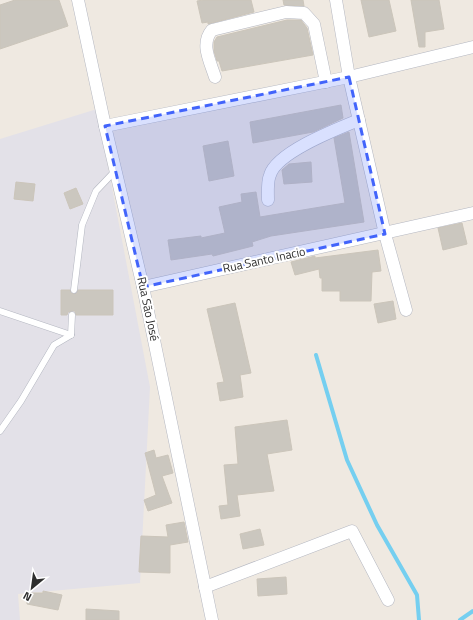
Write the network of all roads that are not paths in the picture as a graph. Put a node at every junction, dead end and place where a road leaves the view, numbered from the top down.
1 (78, 0) edge
2 (336, 0) edge
3 (473, 47) edge
4 (215, 77) dead end
5 (349, 77) junction
6 (326, 82) junction
7 (359, 120) junction
8 (105, 126) junction
9 (116, 170) junction
10 (268, 200) dead end
11 (473, 213) edge
12 (385, 234) junction
13 (144, 287) junction
14 (74, 290) dead end
15 (406, 310) dead end
16 (0, 311) edge
17 (72, 315) dead end
18 (71, 335) junction
19 (0, 431) edge
20 (205, 586) junction
21 (388, 600) dead end
22 (212, 620) edge

1 - 8 street, Rua São José
2 - 5 street
3 - 5 street
4 - 6 street
5 - 6 street
5 - 7 street
6 - 8 street
7 - 10 street
7 - 12 street
8 - 9 street, Rua São José
9 - 13 street, Rua São José
9 - 14 lane
11 - 12 street, Rua Santo Inacio
12 - 13 street, Rua Santo Inacio
12 - 15 street
13 - 20 street, Rua São José
16 - 18 lane
17 - 18 lane
18 - 19 lane
20 - 21 street
20 - 22 street, Rua São José

